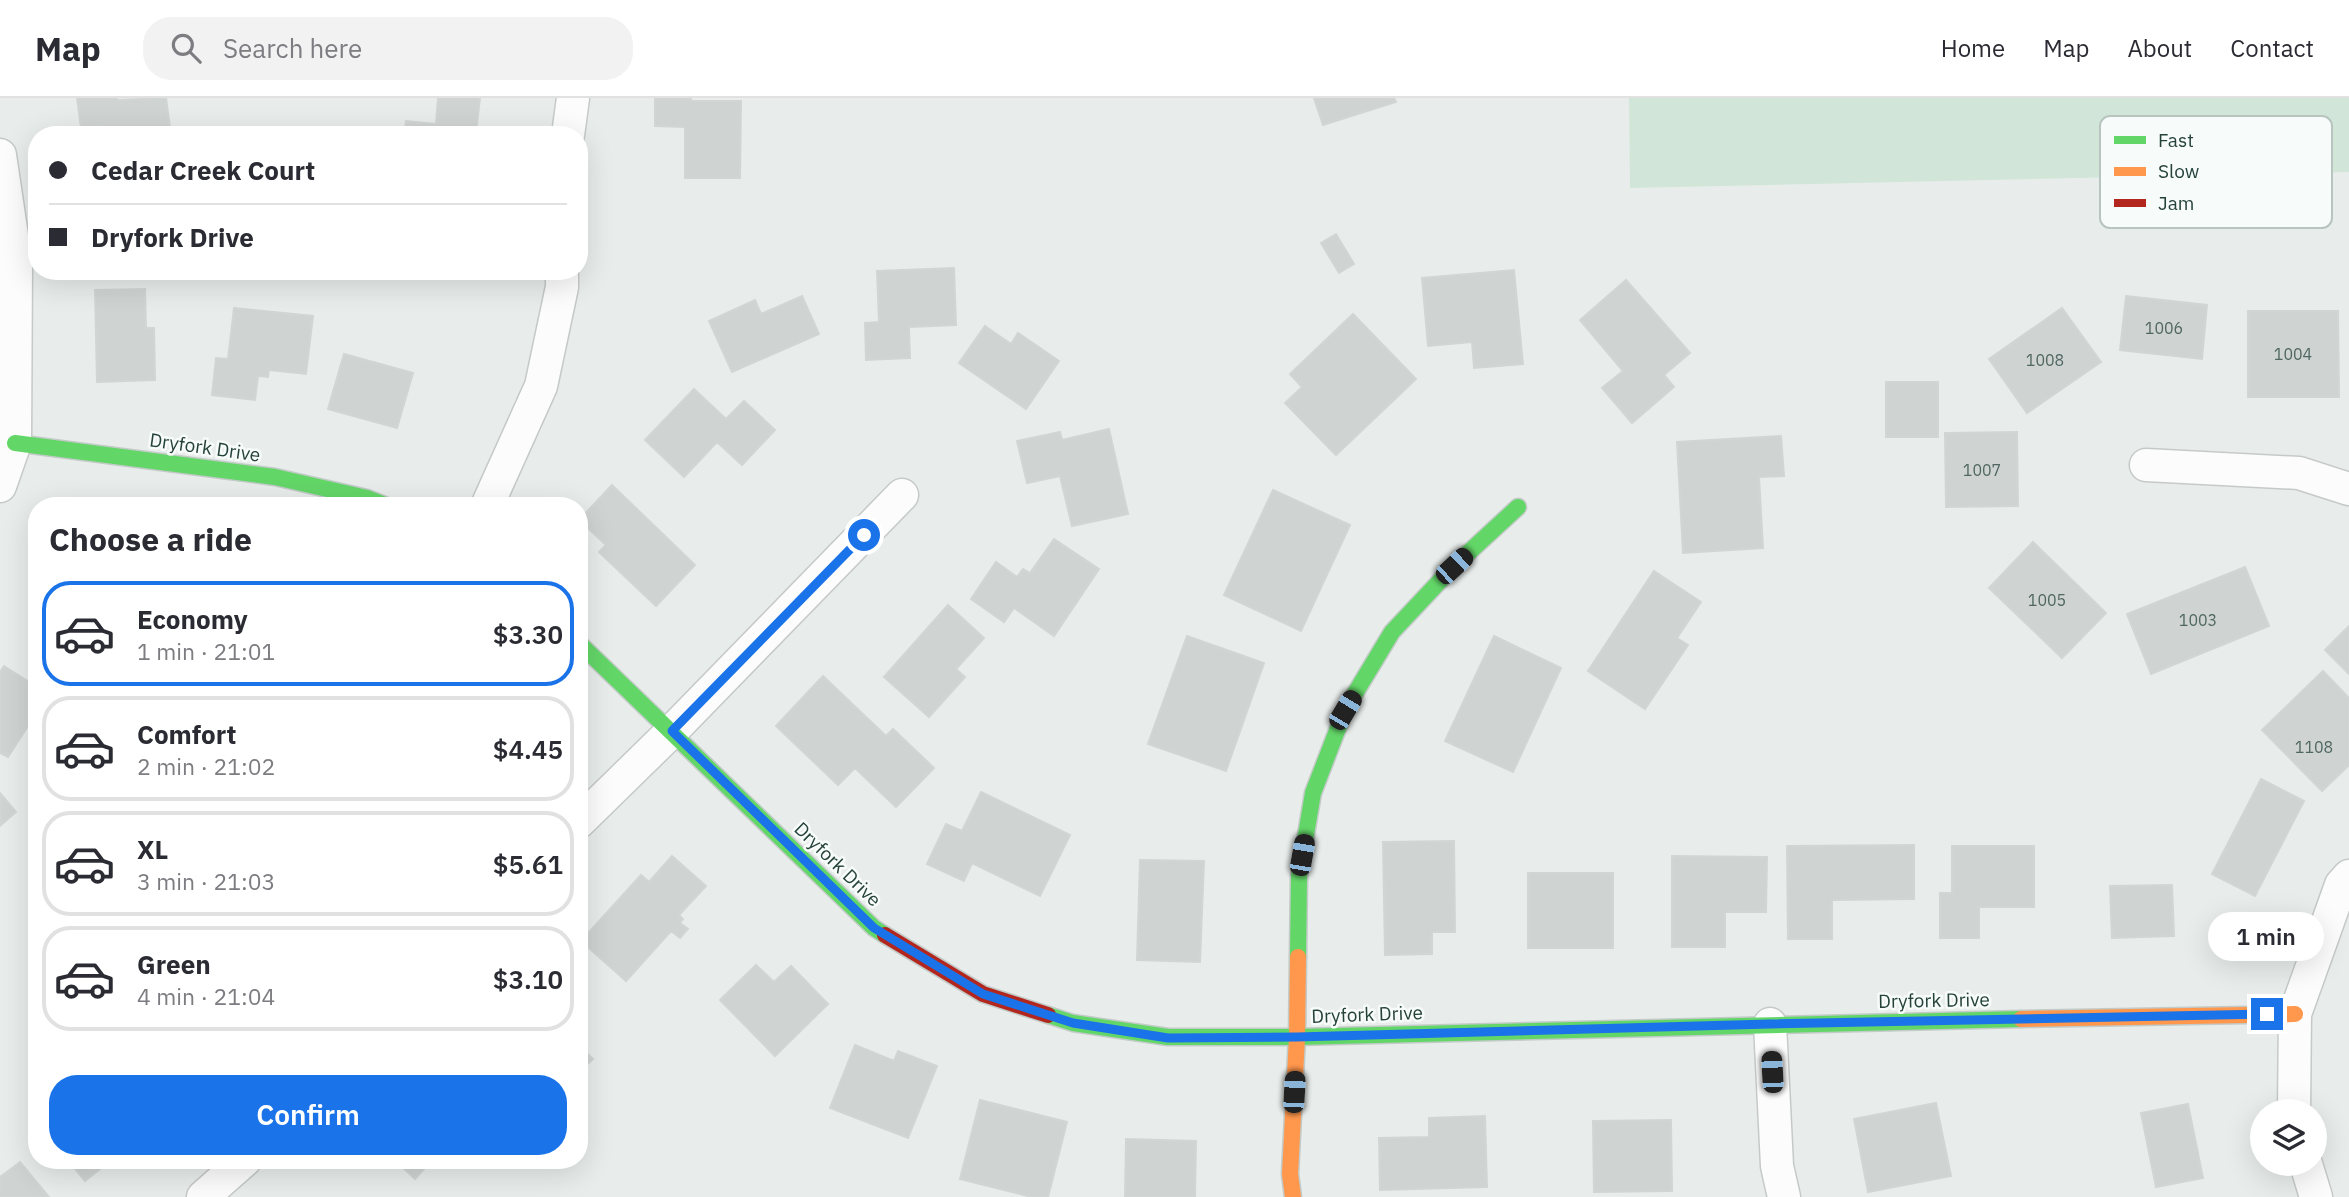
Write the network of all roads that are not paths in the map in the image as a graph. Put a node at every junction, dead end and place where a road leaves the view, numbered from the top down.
1 (573, 98) edge
2 (569, 126) edge
3 (0, 155) edge
4 (562, 280) edge
5 (15, 443) junction
6 (2146, 465) dead end
7 (0, 486) edge
8 (2349, 489) edge
9 (902, 495) dead end
10 (363, 497) edge
11 (491, 497) edge
12 (1518, 508) dead end
13 (588, 652) edge
14 (672, 731) junction
15 (588, 813) edge
16 (2349, 876) edge
17 (2295, 1014) junction
18 (1770, 1024) junction
19 (1297, 1037) junction
20 (2294, 1099) edge
21 (235, 1169) edge
22 (2310, 1176) edge
23 (203, 1197) edge
24 (1293, 1197) edge
25 (1784, 1197) edge
26 (2316, 1197) edge

1 - 2 street
3 - 5 street
4 - 11 street
5 - 7 street
5 - 10 street, Dryfork Drive
6 - 8 street
9 - 14 street
12 - 19 street
13 - 14 street, Dryfork Drive
14 - 15 street
14 - 19 street, Dryfork Drive
16 - 17 street
17 - 18 street, Dryfork Drive
17 - 20 street
18 - 19 street, Dryfork Drive
18 - 25 street
19 - 24 street
21 - 23 street
22 - 26 street

